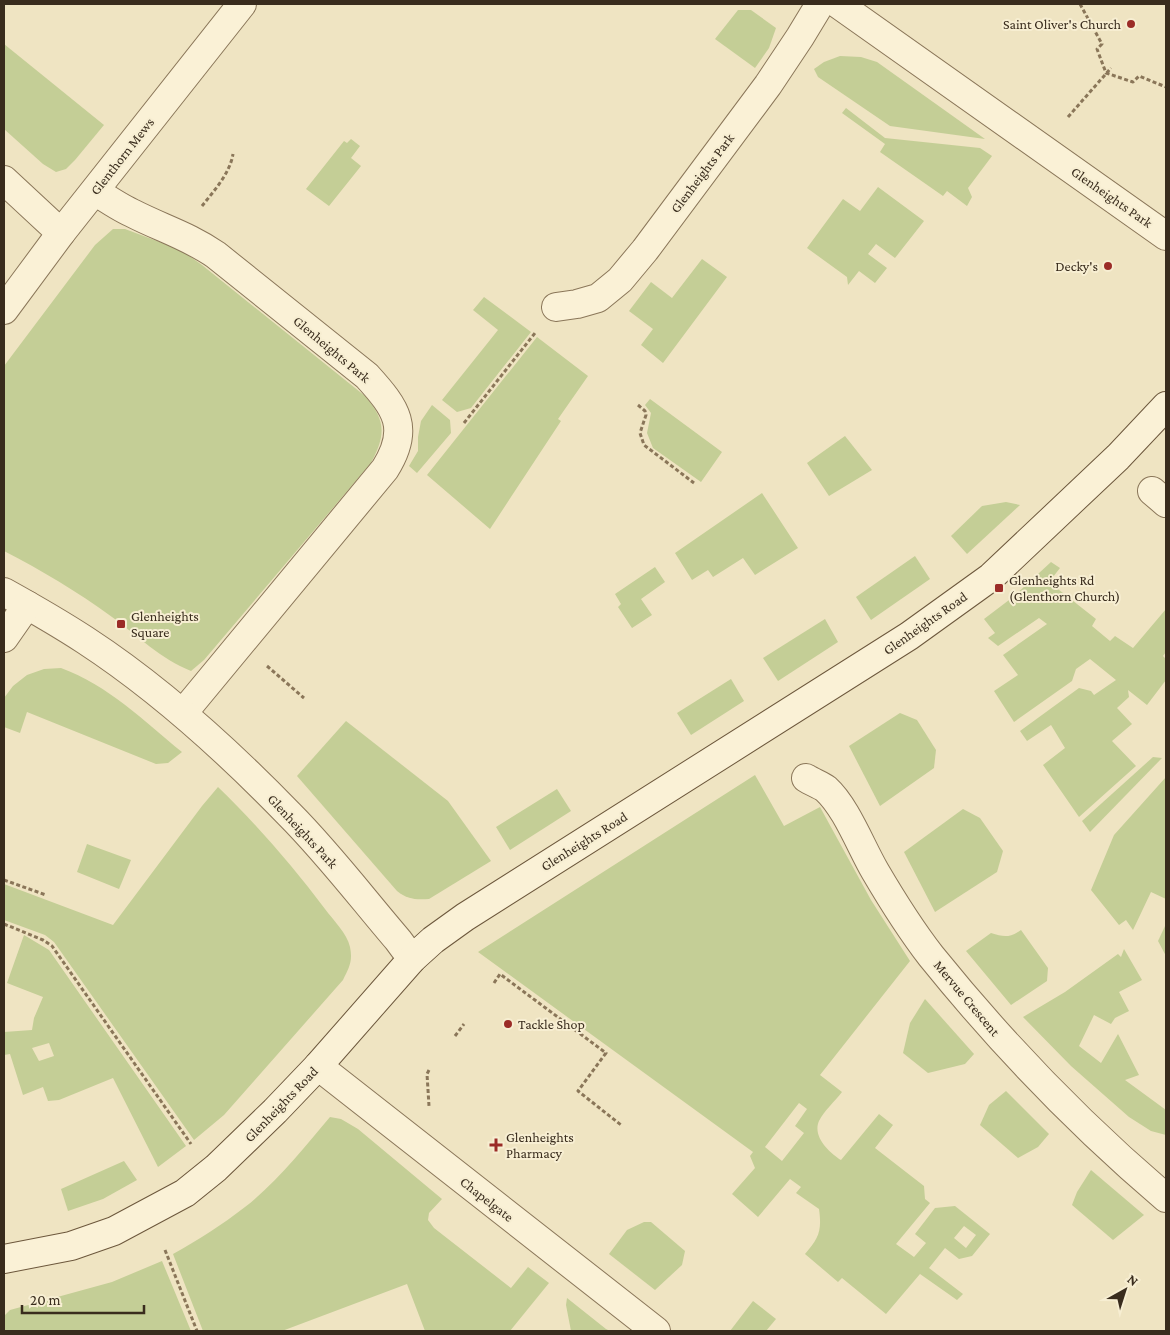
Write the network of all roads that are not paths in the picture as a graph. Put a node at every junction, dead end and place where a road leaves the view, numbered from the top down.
1 (242, 4) edge
2 (820, 4) edge
3 (838, 4) edge
4 (4, 180) edge
5 (95, 191) junction
6 (61, 233) junction
7 (1166, 236) edge
8 (556, 307) dead end
9 (4, 310) edge
10 (1166, 406) edge
11 (15, 598) edge
12 (4, 638) edge
13 (182, 713) junction
14 (806, 778) dead end
15 (412, 959) junction
16 (318, 1066) junction
17 (1165, 1194) edge
18 (4, 1259) edge
19 (656, 1331) edge

1 - 5 street, Glenthorn Mews
2 - 8 street, Glenheights Park
3 - 7 street, Glenheights Park
4 - 6 street
5 - 6 street, Glenthorn Mews
5 - 13 street, Glenheights Park
6 - 9 street, Glenthorn Mews
10 - 15 street, Glenheights Road
11 - 12 street, Glenheights Park
11 - 13 street, Glenheights Park
13 - 15 street, Glenheights Park
14 - 17 street, Mervue Crescent
15 - 16 street, Glenheights Road
16 - 18 street, Glenheights Road
16 - 19 street, Chapelgate

